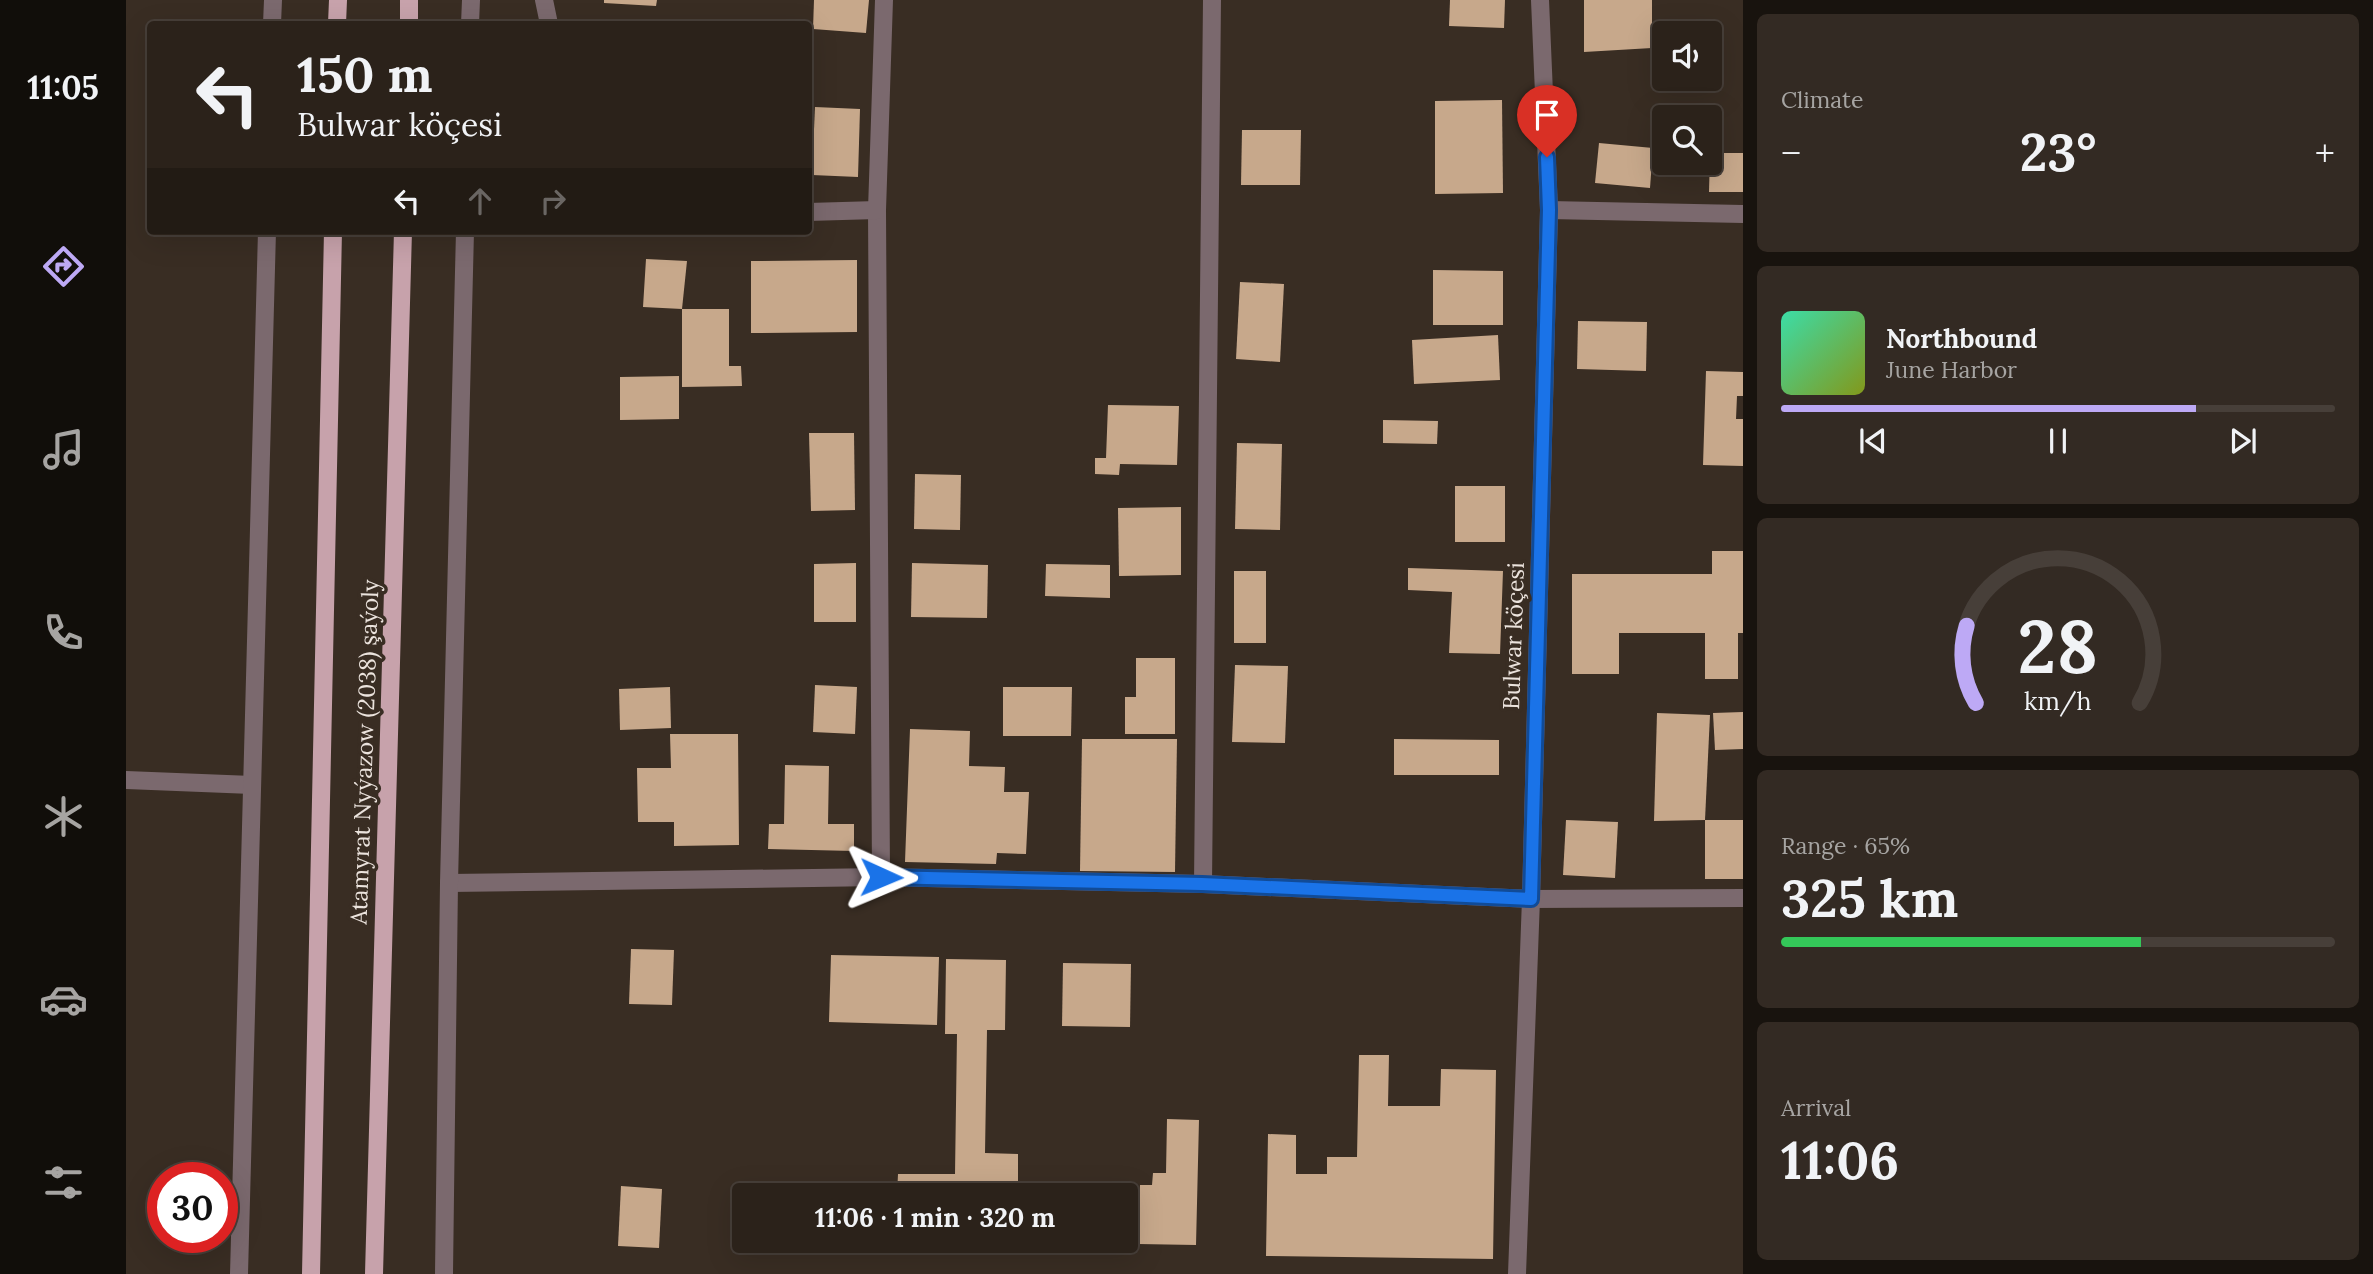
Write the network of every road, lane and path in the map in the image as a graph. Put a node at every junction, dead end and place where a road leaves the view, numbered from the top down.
1 (273, 0) edge
2 (338, 0) edge
3 (409, 0) edge
4 (471, 0) edge
5 (544, 0) edge
6 (884, 0) edge
7 (1212, 0) edge
8 (1540, 0) edge
9 (272, 21) edge
10 (337, 21) edge
11 (409, 21) edge
12 (470, 21) edge
13 (548, 21) edge
14 (877, 209) junction
15 (1549, 210) junction
16 (812, 212) edge
17 (1743, 214) edge
18 (267, 235) edge
19 (333, 235) edge
20 (403, 235) edge
21 (465, 235) edge
22 (126, 779) edge
23 (252, 785) junction
24 (881, 877) junction
25 (449, 883) junction
26 (1202, 884) junction
27 (1743, 898) edge
28 (1531, 899) junction
29 (239, 1274) edge
30 (311, 1274) edge
31 (374, 1274) edge
32 (443, 1274) edge
33 (1517, 1274) edge

1 - 9 street
2 - 10 main road
3 - 11 main road
4 - 12 street
5 - 13 street
6 - 14 street
7 - 26 street
8 - 15 street, Bulwar köçesi
14 - 16 street
14 - 24 street
15 - 17 street
15 - 28 street, Bulwar köçesi
18 - 23 street
19 - 30 main road, Atamyrat Nyýazow (2038) şaýoly
20 - 31 main road, Atamyrat Nyýazow (2038) şaýoly
21 - 25 street
22 - 23 street
23 - 29 street
24 - 25 street
24 - 26 street
25 - 32 street
26 - 28 street
27 - 28 street
28 - 33 street, Bulwar köçesi

